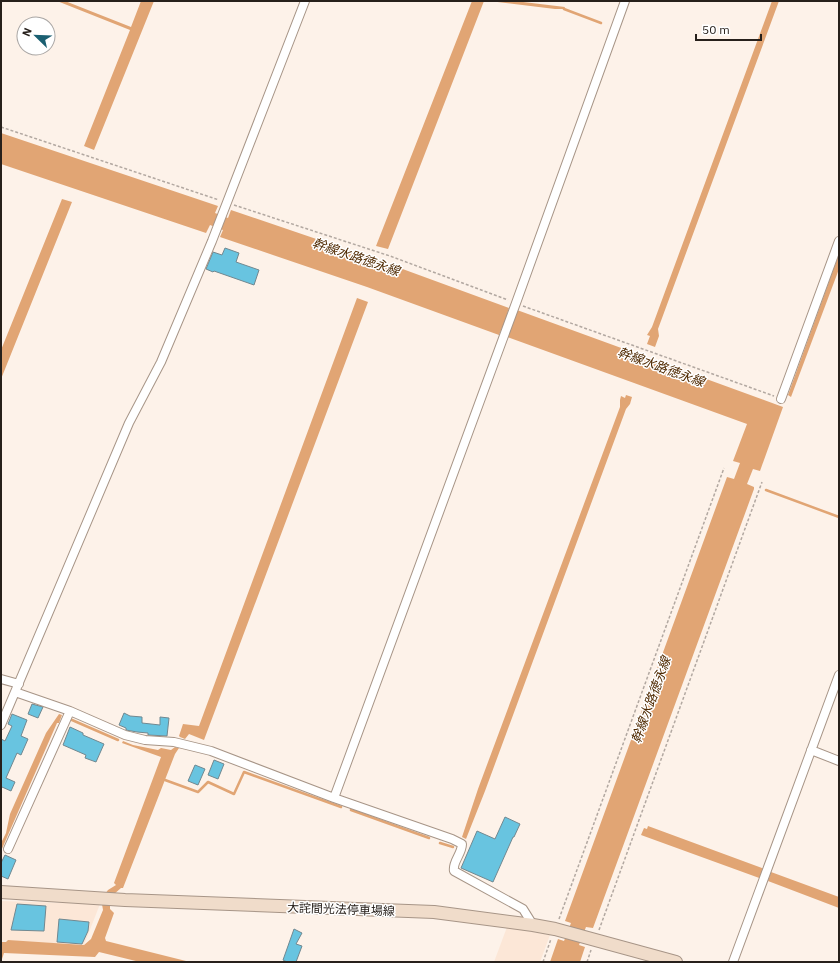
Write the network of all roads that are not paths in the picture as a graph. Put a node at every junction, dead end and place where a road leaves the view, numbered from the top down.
1 (306, 1) edge
2 (625, 1) edge
3 (839, 241) edge
4 (781, 399) road end
5 (839, 675) edge
6 (1, 679) edge
7 (17, 688) junction
8 (70, 711) junction
9 (1, 725) edge
10 (811, 750) junction
11 (839, 761) edge
12 (334, 798) junction
13 (8, 849) dead end
14 (1, 892) edge
15 (533, 925) junction
16 (676, 962) edge
17 (733, 962) edge

1 - 7 street
2 - 12 street
3 - 4 street
5 - 10 street
6 - 7 street
7 - 8 street
7 - 9 street
8 - 12 street
8 - 13 street
10 - 11 street
10 - 17 street
12 - 15 street
14 - 15 main road, 大詫間光法停車場線
15 - 16 main road, 大詫間光法停車場線

